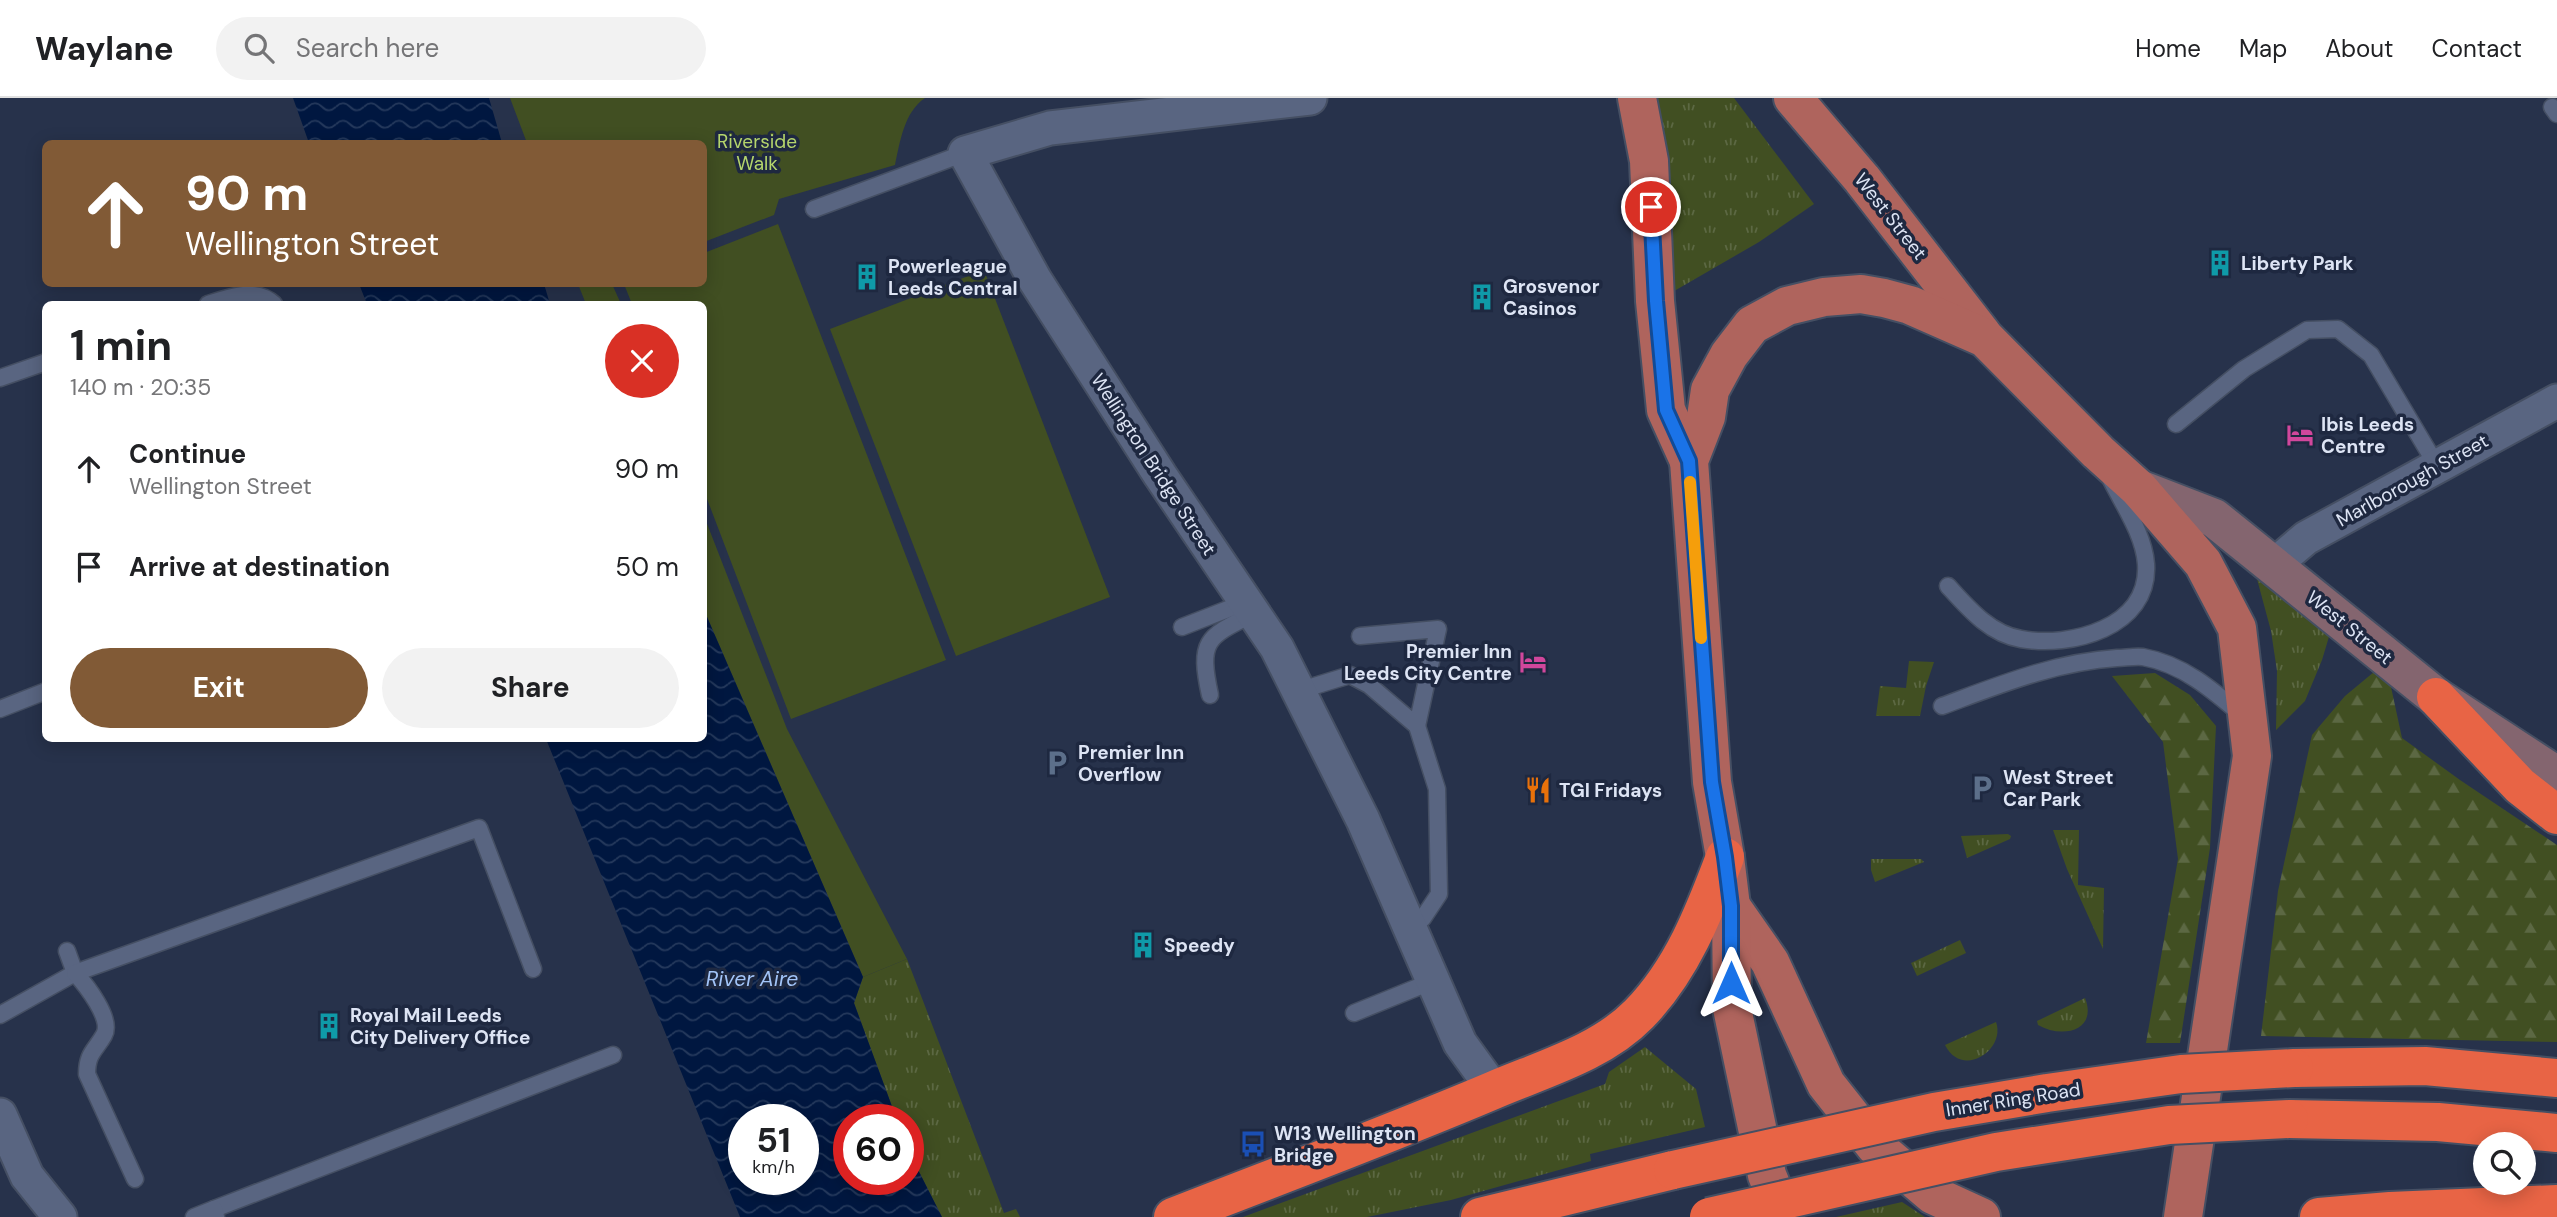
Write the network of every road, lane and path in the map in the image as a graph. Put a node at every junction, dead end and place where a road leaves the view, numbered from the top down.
1 (1310, 98) edge
2 (1637, 98) edge
3 (1793, 98) edge
4 (1172, 105) edge
5 (965, 153) junction
6 (814, 209) dead end
7 (217, 301) edge
8 (270, 301) edge
9 (1985, 338) junction
10 (42, 363) edge
11 (0, 378) edge
12 (2557, 401) edge
13 (2176, 424) dead end
14 (2098, 452) junction
15 (1689, 461) junction
16 (2437, 466) junction
17 (2138, 489) junction
18 (2273, 566) junction
19 (1948, 586) dead end
20 (1250, 608) junction
21 (1182, 626) dead end
22 (1360, 636) dead end
23 (1298, 691) junction
24 (42, 693) edge
25 (1210, 695) dead end
26 (2437, 697) junction
27 (1942, 706) dead end
28 (0, 709) edge
29 (2247, 720) junction
30 (1417, 726) junction
31 (2557, 776) edge
32 (2557, 815) edge
33 (1725, 857) junction
34 (1731, 906) junction
35 (1410, 930) junction
36 (67, 951) dead end
37 (533, 969) dead end
38 (75, 973) junction
39 (1433, 981) junction
40 (1354, 1013) dead end
41 (0, 1015) edge
42 (613, 1055) dead end
43 (2557, 1078) edge
44 (1494, 1090) junction
45 (0, 1115) edge
46 (2557, 1133) edge
47 (135, 1179) dead end
48 (2557, 1204) edge
49 (215, 1213) edge
50 (60, 1217) edge
51 (194, 1217) edge
52 (1172, 1217) edge
53 (1480, 1217) edge
54 (1709, 1217) edge
55 (1784, 1217) edge
56 (1981, 1217) edge
57 (2183, 1217) edge
58 (2319, 1217) edge

1 - 4 street
2 - 15 main road
3 - 9 main road, West Street
4 - 5 street
5 - 6 lane
5 - 20 street, Wellington Bridge Street
7 - 8 lane
9 - 14 main road
9 - 15 main road
10 - 11 lane
12 - 16 street, Marlborough Street
13 - 16 lane
14 - 17 main road
14 - 19 lane
15 - 33 main road
16 - 18 street, Marlborough Street
17 - 18 street, West Street
17 - 29 main road
18 - 26 street, West Street
20 - 21 lane
20 - 23 street, Wellington Bridge Street
20 - 25 lane
22 - 30 lane
23 - 30 lane
23 - 35 street, Wellington Bridge Street
24 - 28 lane
26 - 31 street, West Street
26 - 32 highway
27 - 29 lane
29 - 57 main road
30 - 35 lane
33 - 34 main road
33 - 44 highway
34 - 55 main road
34 - 56 main road
35 - 39 street, Wellington Bridge Street
36 - 38 lane
37 - 38 lane
38 - 41 lane
38 - 47 lane
39 - 40 lane
39 - 44 street, Wellington Bridge Street
42 - 49 lane
43 - 53 highway, Inner Ring Road, bridge
44 - 52 highway
45 - 50 street
46 - 54 highway, bridge
48 - 58 highway
49 - 51 lane

